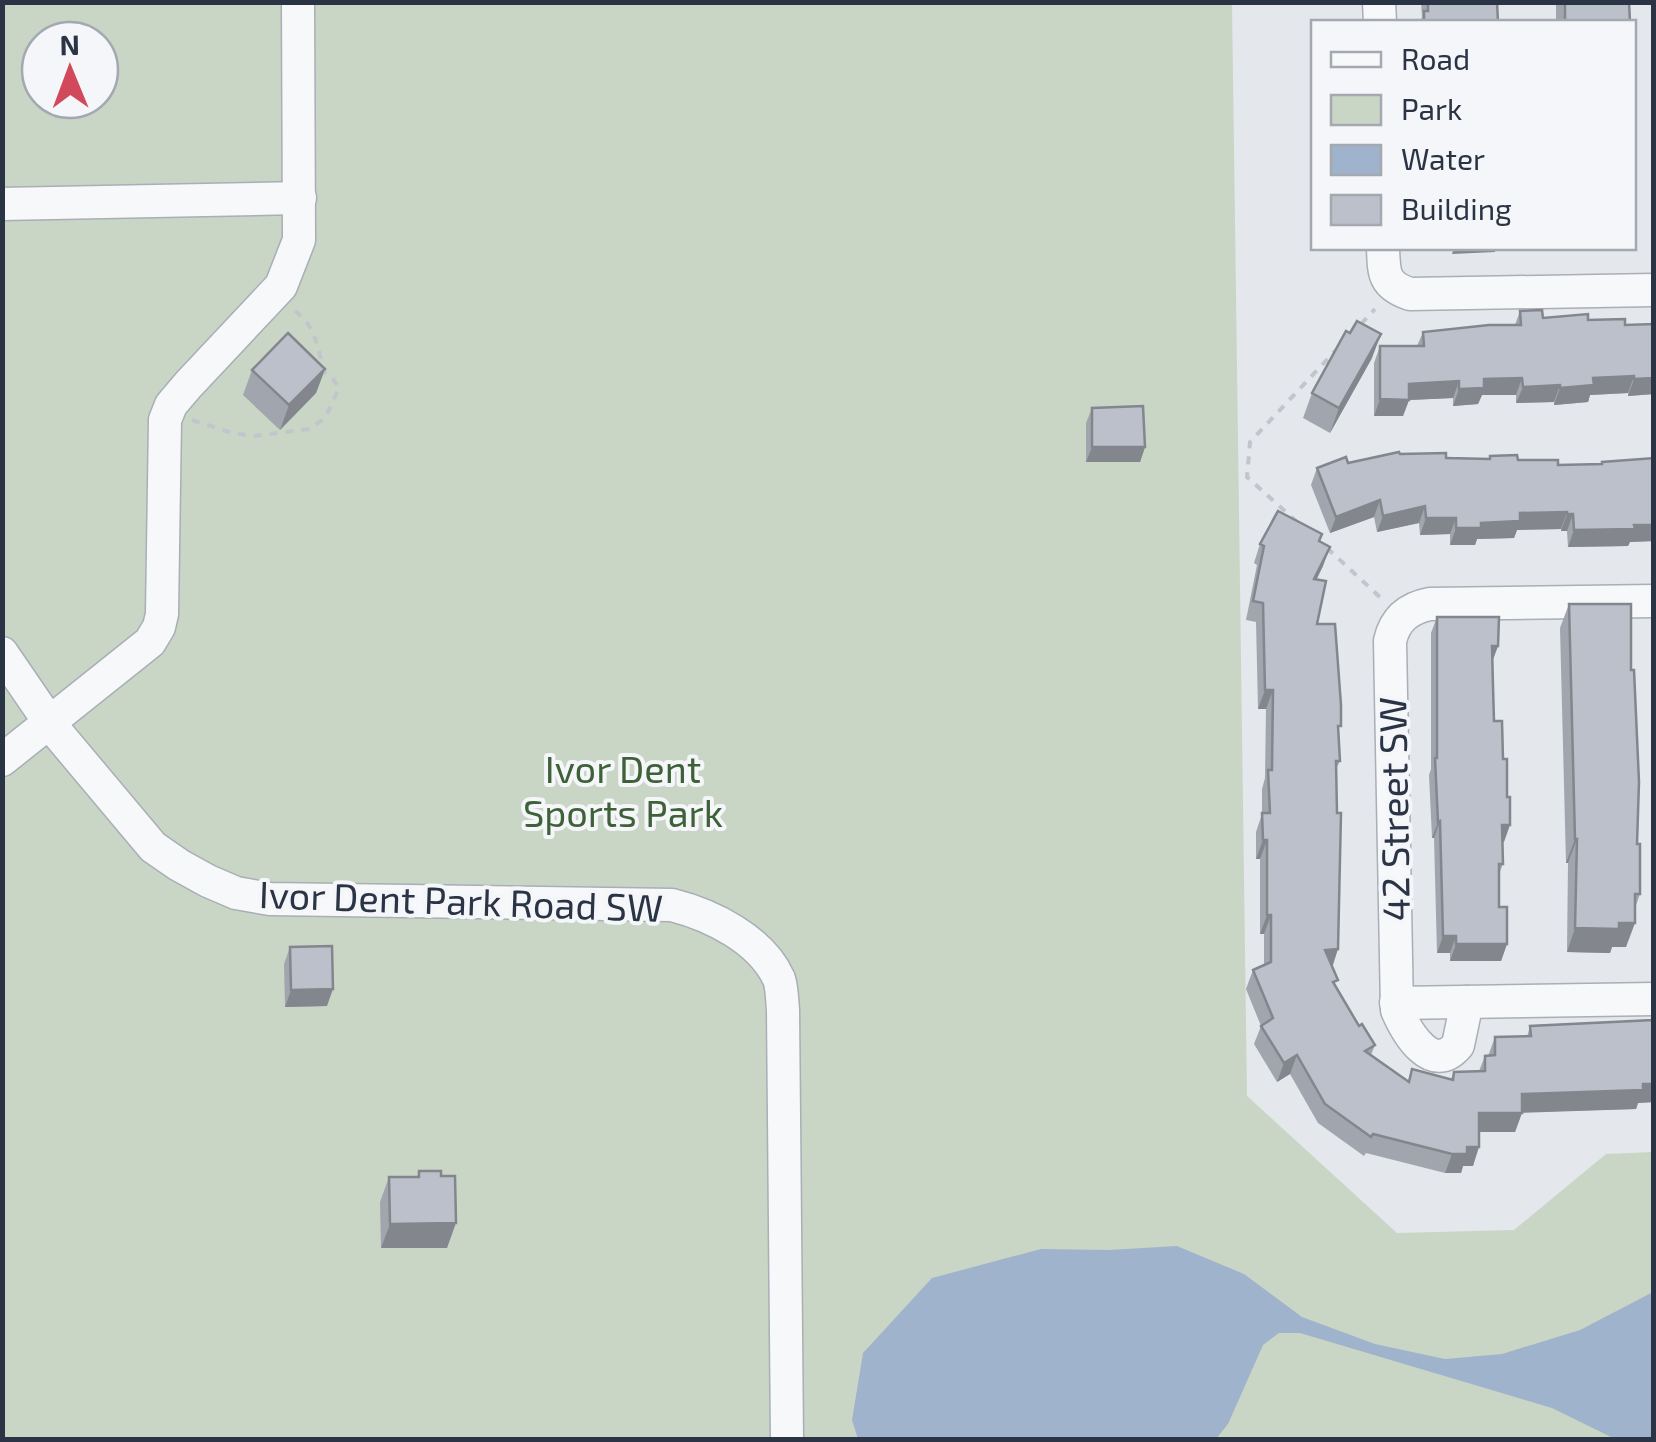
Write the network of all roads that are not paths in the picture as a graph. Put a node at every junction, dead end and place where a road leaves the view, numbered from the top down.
1 (298, 2) edge
2 (300, 198) junction
3 (2, 204) edge
4 (1383, 250) edge
5 (1654, 290) edge
6 (1654, 600) edge
7 (2, 653) edge
8 (50, 723) junction
9 (2, 760) edge
10 (1654, 998) edge
11 (1396, 1002) junction
12 (1468, 1002) junction
13 (787, 1440) edge

1 - 2 street
2 - 3 street
2 - 8 street
4 - 5 street
6 - 11 street, 42 Street SW
7 - 8 street, Ivor Dent Park Road SW
8 - 9 street
8 - 13 street, Ivor Dent Park Road SW
10 - 12 street
11 - 12 street
11 - 12 street

